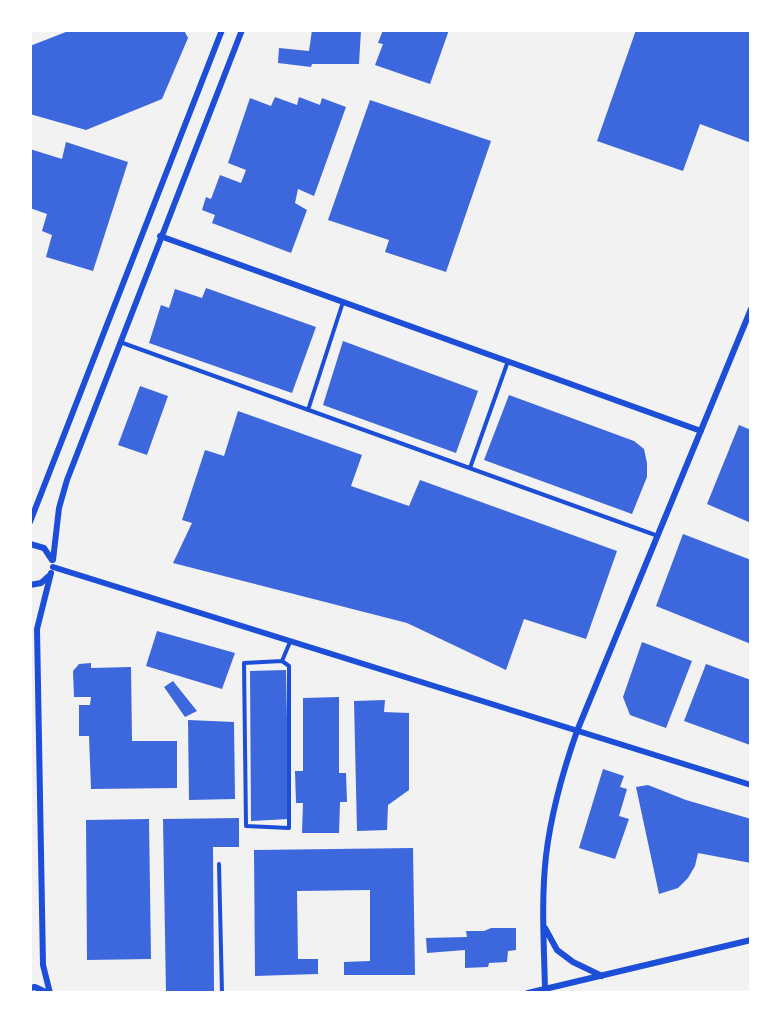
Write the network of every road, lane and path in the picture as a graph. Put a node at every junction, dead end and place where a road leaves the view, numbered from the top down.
1 (222, 30) edge
2 (242, 30) edge
3 (160, 236) junction
4 (343, 302) junction
5 (751, 309) edge
6 (119, 342) junction
7 (508, 361) junction
8 (308, 410) junction
9 (701, 431) junction
10 (470, 468) junction
11 (30, 522) edge
12 (658, 536) junction
13 (30, 544) edge
14 (52, 567) junction
15 (30, 585) edge
16 (290, 642) junction
17 (282, 661) junction
18 (577, 731) junction
19 (751, 785) edge
20 (219, 864) dead end
21 (544, 925) junction
22 (751, 940) edge
23 (602, 976) junction
24 (30, 988) edge
25 (545, 989) junction
26 (49, 993) edge
27 (222, 993) edge
28 (528, 993) edge

1 - 11 street
2 - 3 street
3 - 4 street
3 - 6 street
4 - 7 street
4 - 8 lane
5 - 9 street
6 - 8 lane
6 - 14 street
7 - 9 street
7 - 10 lane
8 - 10 lane
9 - 12 street
10 - 12 lane
12 - 18 street
13 - 14 street
14 - 15 street
14 - 16 street
14 - 26 street
16 - 17 lane
16 - 18 street
17 - 17 lane
18 - 19 street
18 - 21 street
20 - 27 lane
21 - 23 street
21 - 25 street
22 - 23 street
23 - 25 street
24 - 26 street
25 - 28 street

